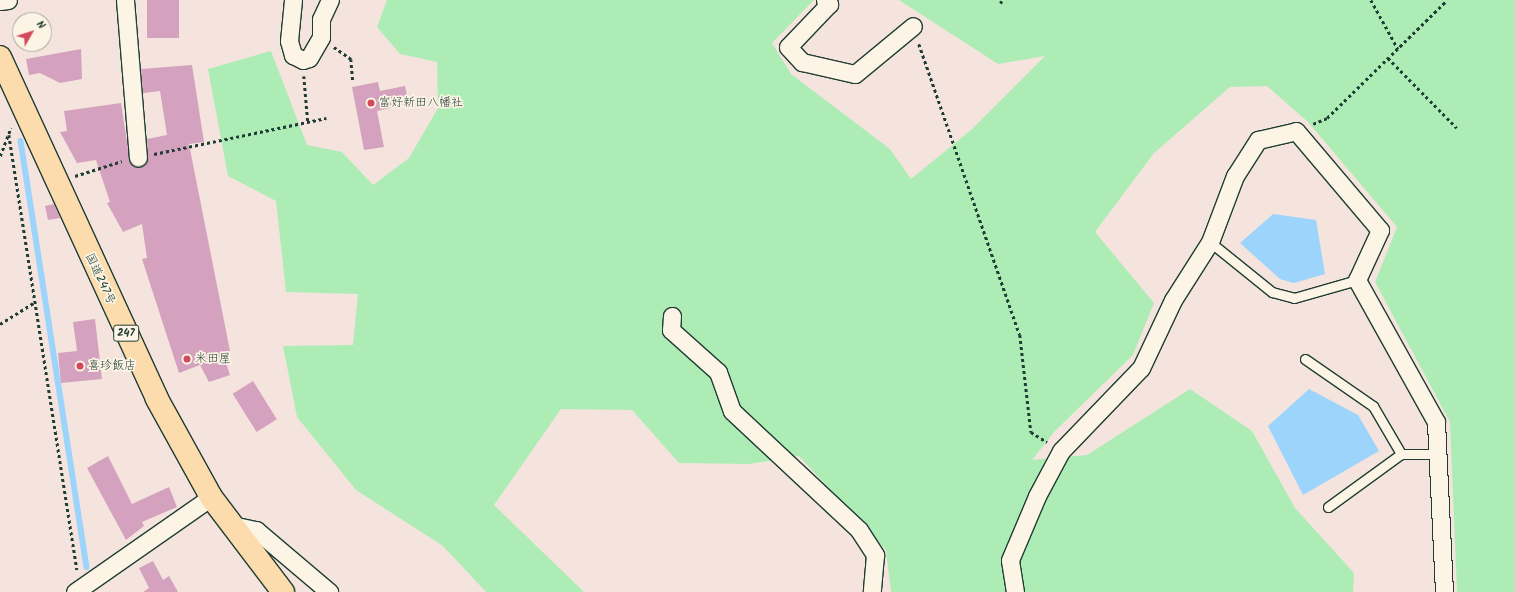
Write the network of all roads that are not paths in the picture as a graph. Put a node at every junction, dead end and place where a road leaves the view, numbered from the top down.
1 (8, 0) edge
2 (125, 0) edge
3 (293, 0) edge
4 (330, 0) edge
5 (825, 0) edge
6 (0, 1) edge
7 (913, 26) road end
8 (0, 57) edge
9 (138, 157) road end
10 (1210, 242) junction
11 (1357, 280) junction
12 (672, 316) dead end
13 (1305, 359) dead end
14 (1401, 454) junction
15 (1437, 454) junction
16 (211, 497) junction
17 (1328, 507) dead end
18 (232, 525) junction
19 (77, 590) edge
20 (283, 592) edge
21 (329, 592) edge
22 (872, 592) edge
23 (1015, 592) edge
24 (1444, 592) edge

1 - 6 street
2 - 9 street
3 - 4 street
5 - 7 street
8 - 16 highway, 国道247号 / 247
10 - 11 lane
10 - 11 street
10 - 23 street
11 - 15 street
12 - 22 street
13 - 14 lane
14 - 15 lane
14 - 17 lane
15 - 24 street
16 - 18 highway, 国道247号 / 247
16 - 19 street
18 - 20 highway, 国道247号 / 247
18 - 21 street

